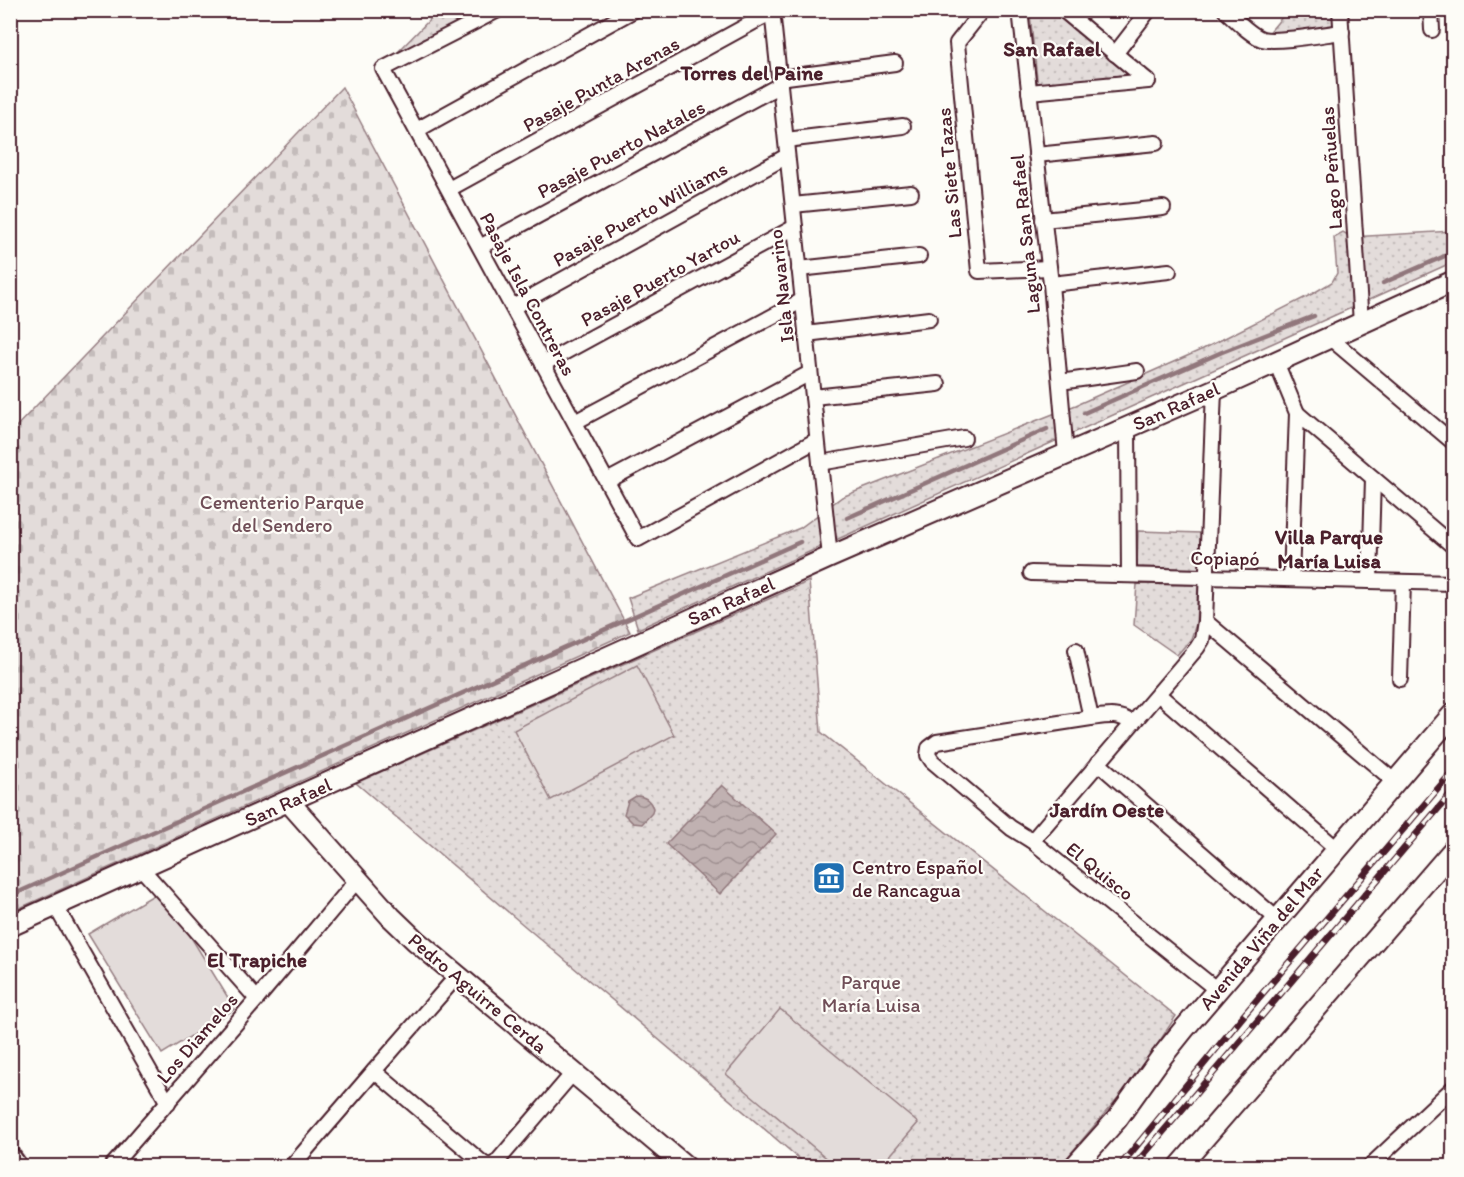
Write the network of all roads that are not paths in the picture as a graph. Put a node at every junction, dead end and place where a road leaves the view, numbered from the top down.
1 (498, 10) edge
2 (634, 10) edge
3 (983, 10) edge
4 (1020, 10) edge
5 (1149, 10) edge
6 (1340, 10) edge
7 (1431, 10) edge
8 (772, 11) edge
9 (1065, 11) edge
10 (1228, 12) edge
11 (1432, 30) dead end
12 (1342, 32) junction
13 (1115, 54) junction
14 (895, 63) dead end
15 (780, 81) junction
16 (1029, 92) junction
17 (903, 126) dead end
18 (417, 130) junction
19 (786, 140) junction
20 (1156, 143) dead end
21 (1036, 155) junction
22 (787, 156) junction
23 (449, 189) junction
24 (911, 193) dead end
25 (793, 205) junction
26 (1163, 208) dead end
27 (1043, 220) junction
28 (795, 227) junction
29 (480, 247) junction
30 (919, 256) dead end
31 (1049, 268) junction
32 (799, 269) junction
33 (1169, 271) dead end
34 (1454, 281) edge
35 (1051, 284) junction
36 (802, 300) junction
37 (513, 307) junction
38 (929, 320) dead end
39 (1361, 323) junction
40 (806, 334) junction
41 (1330, 338) junction
42 (1276, 362) junction
43 (543, 364) junction
44 (1137, 371) dead end
45 (810, 374) junction
46 (1060, 382) junction
47 (938, 384) dead end
48 (1214, 390) junction
49 (813, 397) junction
50 (1297, 413) junction
51 (575, 422) junction
52 (1128, 427) junction
53 (964, 438) dead end
54 (817, 440) junction
55 (1454, 443) edge
56 (1066, 454) junction
57 (820, 463) junction
58 (1373, 478) junction
59 (607, 481) junction
60 (1454, 547) edge
61 (830, 557) junction
62 (1031, 573) dead end
63 (1129, 575) junction
64 (1207, 577) junction
65 (1291, 579) junction
66 (1371, 581) junction
67 (1403, 582) junction
68 (1454, 583) edge
69 (1205, 621) junction
70 (1076, 650) dead end
71 (1400, 679) dead end
72 (1158, 694) junction
73 (1454, 713) edge
74 (1091, 718) junction
75 (1132, 723) junction
76 (1098, 763) junction
77 (1394, 782) junction
78 (289, 802) junction
79 (1032, 841) junction
80 (1337, 849) junction
81 (1454, 849) edge
82 (141, 867) junction
83 (358, 879) junction
84 (56, 906) junction
85 (1277, 919) junction
86 (10, 926) edge
87 (457, 976) junction
88 (1217, 990) junction
89 (257, 999) junction
90 (374, 1071) junction
91 (573, 1073) junction
92 (1454, 1087) edge
93 (168, 1103) junction
94 (10, 1159) edge
95 (490, 1166) edge
96 (682, 1166) edge
97 (15, 1167) edge
98 (112, 1167) edge
99 (292, 1167) edge
100 (1075, 1167) edge
101 (1180, 1167) edge
102 (1370, 1167) edge

1 - 18 street, Pasaje Isla Contreras
2 - 18 street
3 - 31 street, Las Siete Tazas
4 - 16 street, Laguna San Rafael
5 - 13 street
6 - 12 street, Lago Peñuelas
7 - 11 street
8 - 15 street, Isla Navarino
8 - 23 street, Pasaje Punta Arenas
9 - 13 street
10 - 12 street
12 - 39 street, Lago Peñuelas
13 - 16 street
14 - 15 street
15 - 19 street, Isla Navarino
15 - 29 street, Pasaje Puerto Natales
16 - 21 street, Laguna San Rafael
17 - 19 street
18 - 23 street, Pasaje Isla Contreras
19 - 22 street, Isla Navarino
20 - 21 street
21 - 27 street, Laguna San Rafael
22 - 25 street, Isla Navarino
22 - 37 street, Pasaje Puerto Williams
23 - 29 street, Pasaje Isla Contreras
24 - 25 street
25 - 28 street, Isla Navarino
26 - 27 street
27 - 31 street, Laguna San Rafael
28 - 32 street, Isla Navarino
28 - 43 street, Pasaje Puerto Yartou
29 - 37 street, Pasaje Isla Contreras
30 - 32 street
31 - 35 street, Laguna San Rafael
32 - 36 street, Isla Navarino
33 - 35 street
34 - 39 street, San Rafael
35 - 46 street, Laguna San Rafael
36 - 40 street, Isla Navarino
36 - 51 street
37 - 43 street, Pasaje Isla Contreras
38 - 40 street
39 - 41 street, San Rafael
40 - 45 street, Isla Navarino
41 - 42 street, San Rafael
41 - 55 street
42 - 48 street, San Rafael
42 - 50 street
43 - 51 street, Pasaje Isla Contreras
44 - 46 street
45 - 49 street, Isla Navarino
45 - 59 street
46 - 56 street, Laguna San Rafael
47 - 49 street
48 - 52 street, San Rafael
48 - 64 street
49 - 54 street, Isla Navarino
50 - 58 street
50 - 65 street
51 - 59 street, Pasaje Isla Contreras
52 - 56 street, San Rafael
52 - 63 street
53 - 57 street
54 - 57 street, Isla Navarino
54 - 59 street, Pasaje Isla Contreras
56 - 61 street, San Rafael
57 - 61 street, Isla Navarino
58 - 60 street
58 - 66 street
61 - 78 street, San Rafael
62 - 63 street, Copiapó
63 - 64 street, Copiapó
64 - 65 street, Copiapó
64 - 69 street
65 - 66 street, Copiapó
66 - 67 street, Copiapó
67 - 68 street, Copiapó
67 - 71 street
69 - 72 street
69 - 77 street
70 - 74 street
72 - 75 street
72 - 80 street
73 - 77 street, Avenida Viña del Mar
74 - 75 street
74 - 79 street, El Quisco
75 - 76 street
76 - 79 street
76 - 85 street
77 - 80 street, Avenida Viña del Mar
78 - 82 street, San Rafael
78 - 83 street, Pedro Aguirre Cerda
79 - 88 street, El Quisco
80 - 85 street, Avenida Viña del Mar
81 - 101 street
82 - 84 street, San Rafael
82 - 89 street
83 - 87 street, Pedro Aguirre Cerda
83 - 89 street, Los Diamelos
84 - 86 street, San Rafael
84 - 93 street
85 - 88 street, Avenida Viña del Mar
87 - 90 street
87 - 91 street, Pedro Aguirre Cerda
88 - 100 street, Avenida Viña del Mar
89 - 93 street, Los Diamelos
90 - 95 street
90 - 99 street
91 - 95 street
91 - 96 street, Pedro Aguirre Cerda
92 - 102 street
93 - 98 street, Los Diamelos
94 - 97 main road

